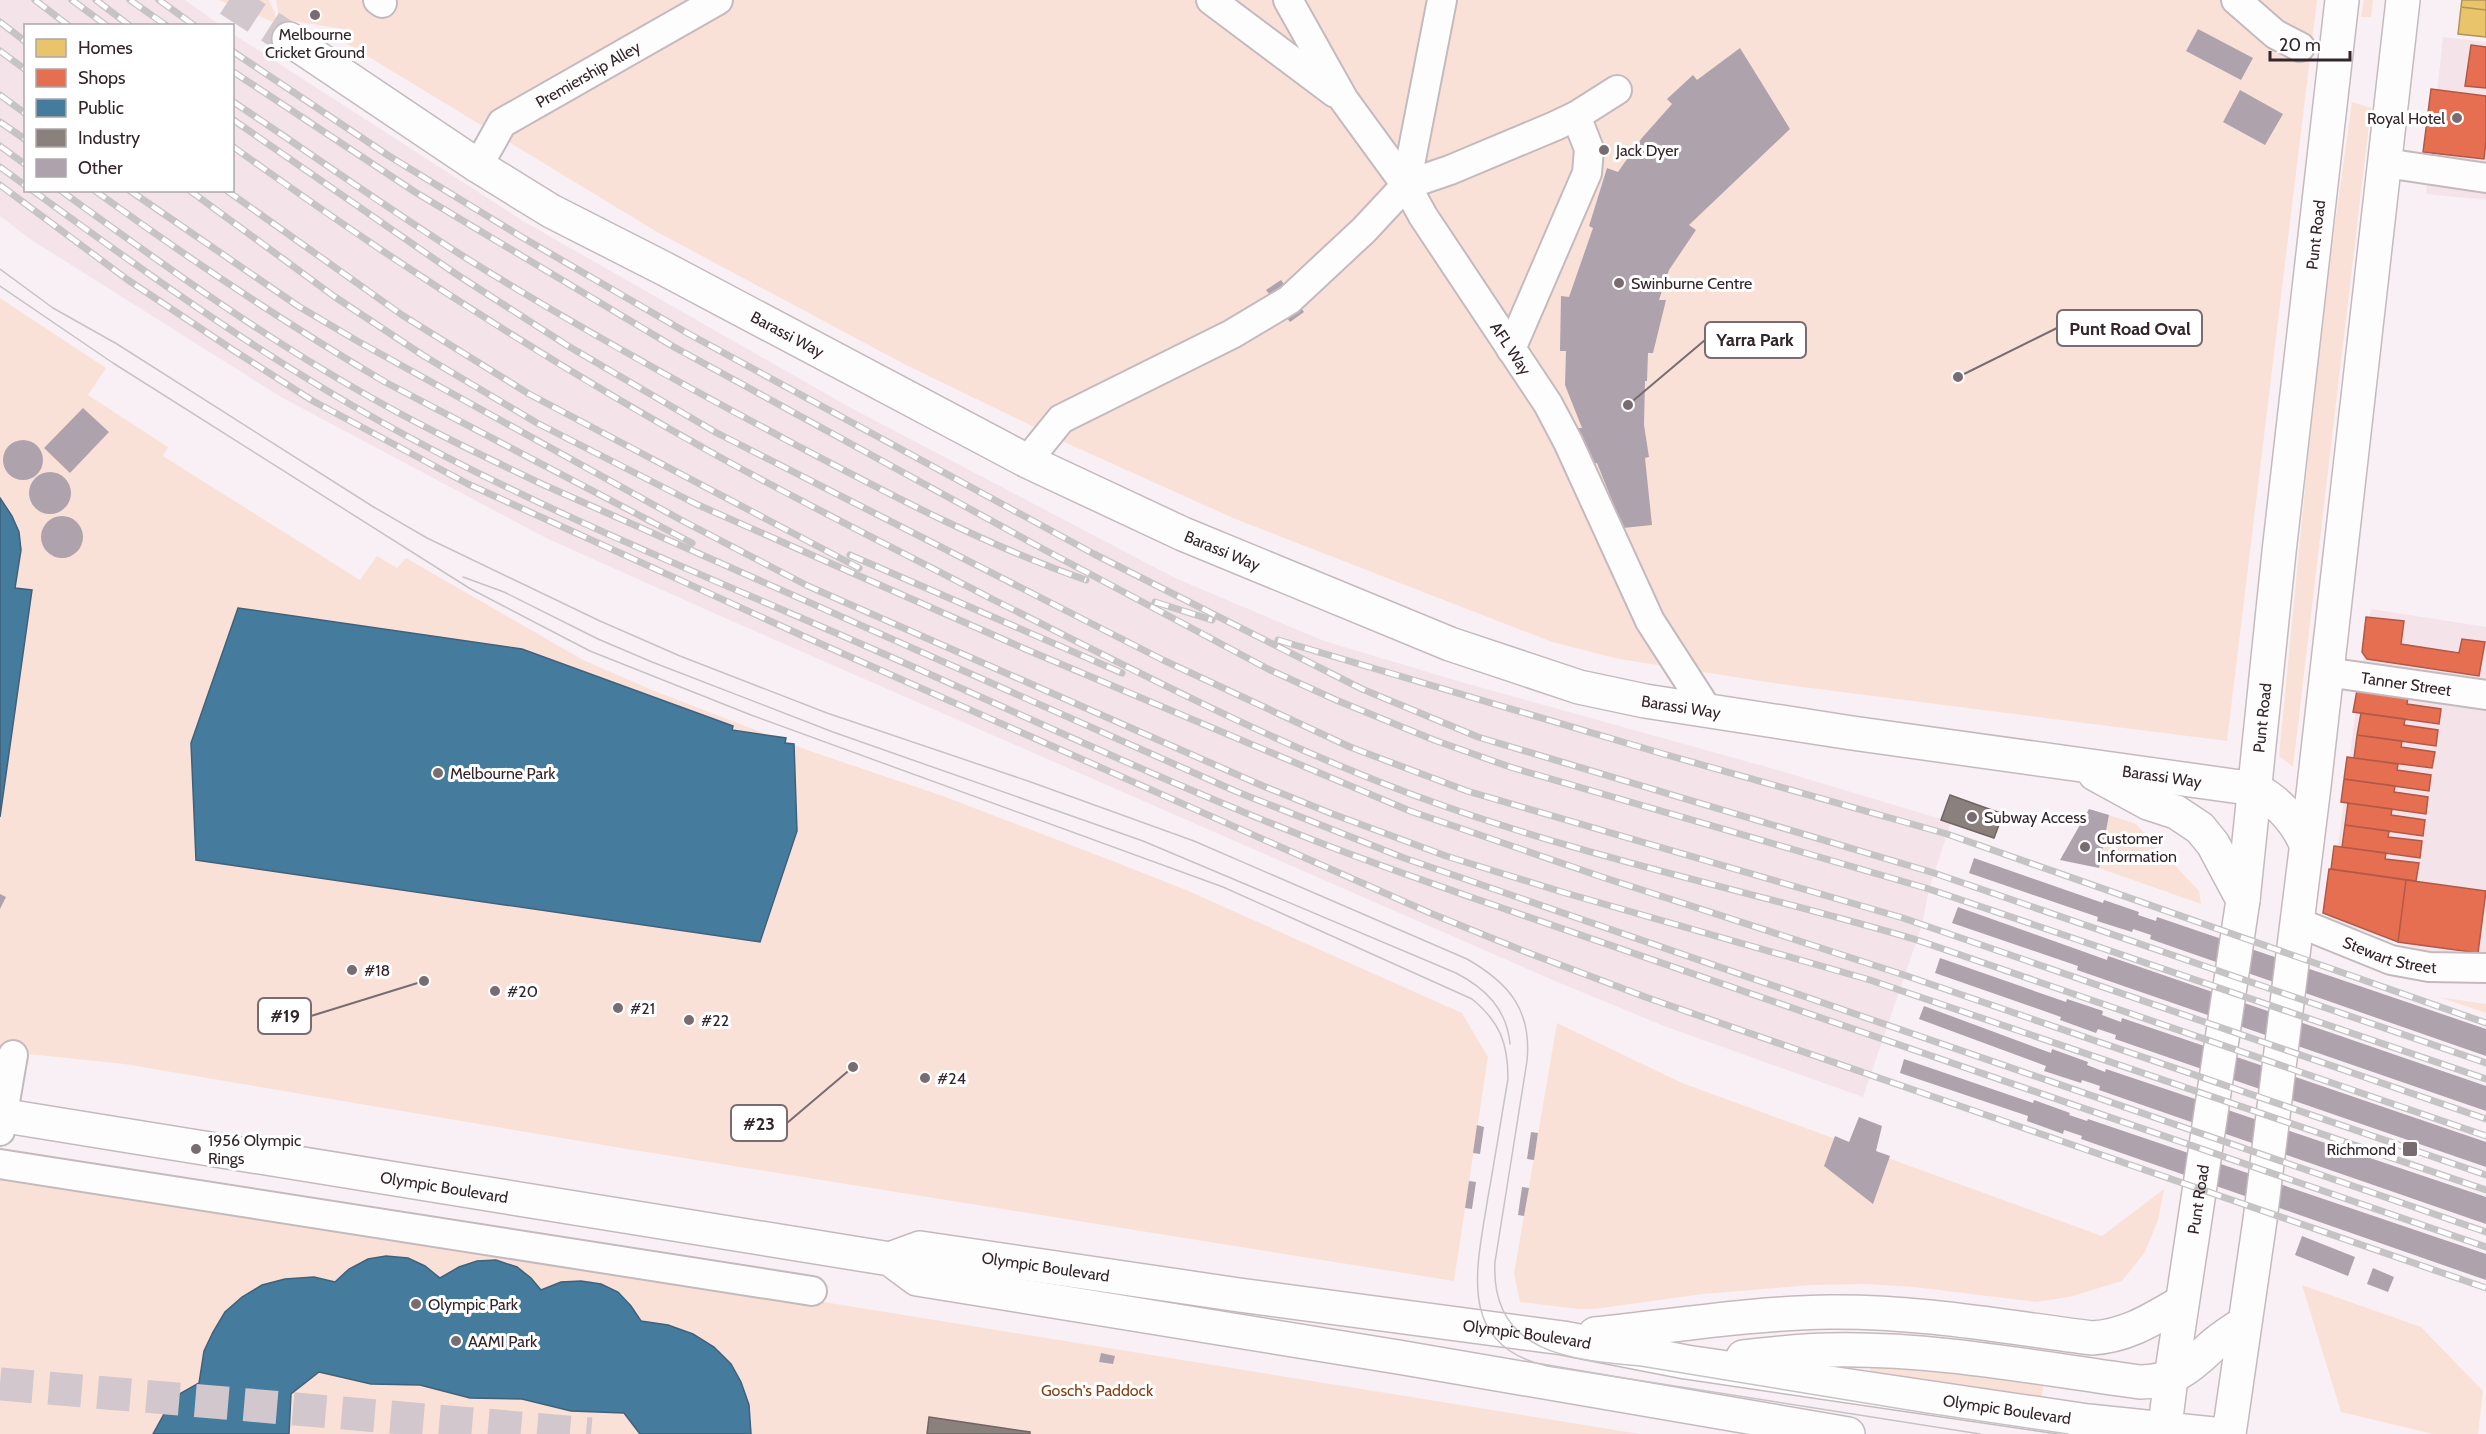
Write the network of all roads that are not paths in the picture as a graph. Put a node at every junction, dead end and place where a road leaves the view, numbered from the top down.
1 (718, 0) edge
2 (1210, 0) edge
3 (1288, 0) edge
4 (1442, 0) edge
5 (2236, 0) edge
6 (2342, 0) edge
7 (2403, 0) edge
8 (289, 39) tunnel mouth
9 (2300, 47) dead end
10 (1617, 90) dead end
11 (1344, 100) junction
12 (1576, 116) junction
13 (2385, 163) junction
14 (478, 166) junction
15 (2486, 178) edge
16 (1406, 185) junction
17 (1511, 349) junction
18 (1027, 461) junction
19 (2326, 672) junction
20 (2486, 695) edge
21 (1708, 711) junction
22 (2080, 765) junction
23 (2255, 789) junction
24 (2306, 844) junction
25 (2243, 900) junction
26 (2297, 922) junction
27 (2486, 968) edge
28 (13, 1055) dead end
29 (1, 1121) edge
30 (0, 1164) edge
31 (890, 1259) junction
32 (812, 1291) dead end
33 (2182, 1302) junction
34 (1722, 1319) junction
35 (2244, 1323) junction
36 (1563, 1338) junction
37 (1686, 1362) junction
38 (2170, 1378) junction
39 (1526, 1379) junction
40 (1699, 1410) junction
41 (2164, 1432) edge
42 (1848, 1434) edge
43 (2213, 1434) edge
44 (2229, 1434) edge

1 - 14 street, Premiership Alley
2 - 11 street
3 - 11 street, AFL Way
4 - 16 street
5 - 9 street
6 - 23 main road, Punt Road
7 - 13 main road
8 - 14 main road, Barassi Way
10 - 12 street
11 - 16 street, AFL Way
12 - 16 street
12 - 17 street
13 - 15 street
13 - 19 main road
14 - 18 main road, Barassi Way
16 - 17 street, AFL Way
16 - 18 street
17 - 21 street, AFL Way
18 - 21 main road, Barassi Way
19 - 20 street, Tanner Street
19 - 24 main road
21 - 22 main road, Barassi Way
22 - 23 main road, Barassi Way
22 - 25 main road
23 - 24 main road
23 - 25 main road, Punt Road
24 - 26 main road
25 - 33 main road, Punt Road
26 - 27 street, Stewart Street
26 - 35 main road
28 - 29 street
29 - 31 main road, Olympic Boulevard
30 - 32 street
31 - 36 main road, Olympic Boulevard
31 - 39 main road, Olympic Boulevard
33 - 34 main road
33 - 38 main road, Punt Road
34 - 36 main road
34 - 37 main road
35 - 38 main road
35 - 44 main road
36 - 37 main road, Olympic Boulevard
37 - 38 main road
37 - 39 main road
37 - 40 main road
37 - 41 main road, Olympic Boulevard
38 - 41 main road, Punt Road
39 - 40 main road, Olympic Boulevard
40 - 42 main road, Olympic Boulevard
41 - 43 main road, Olympic Boulevard

